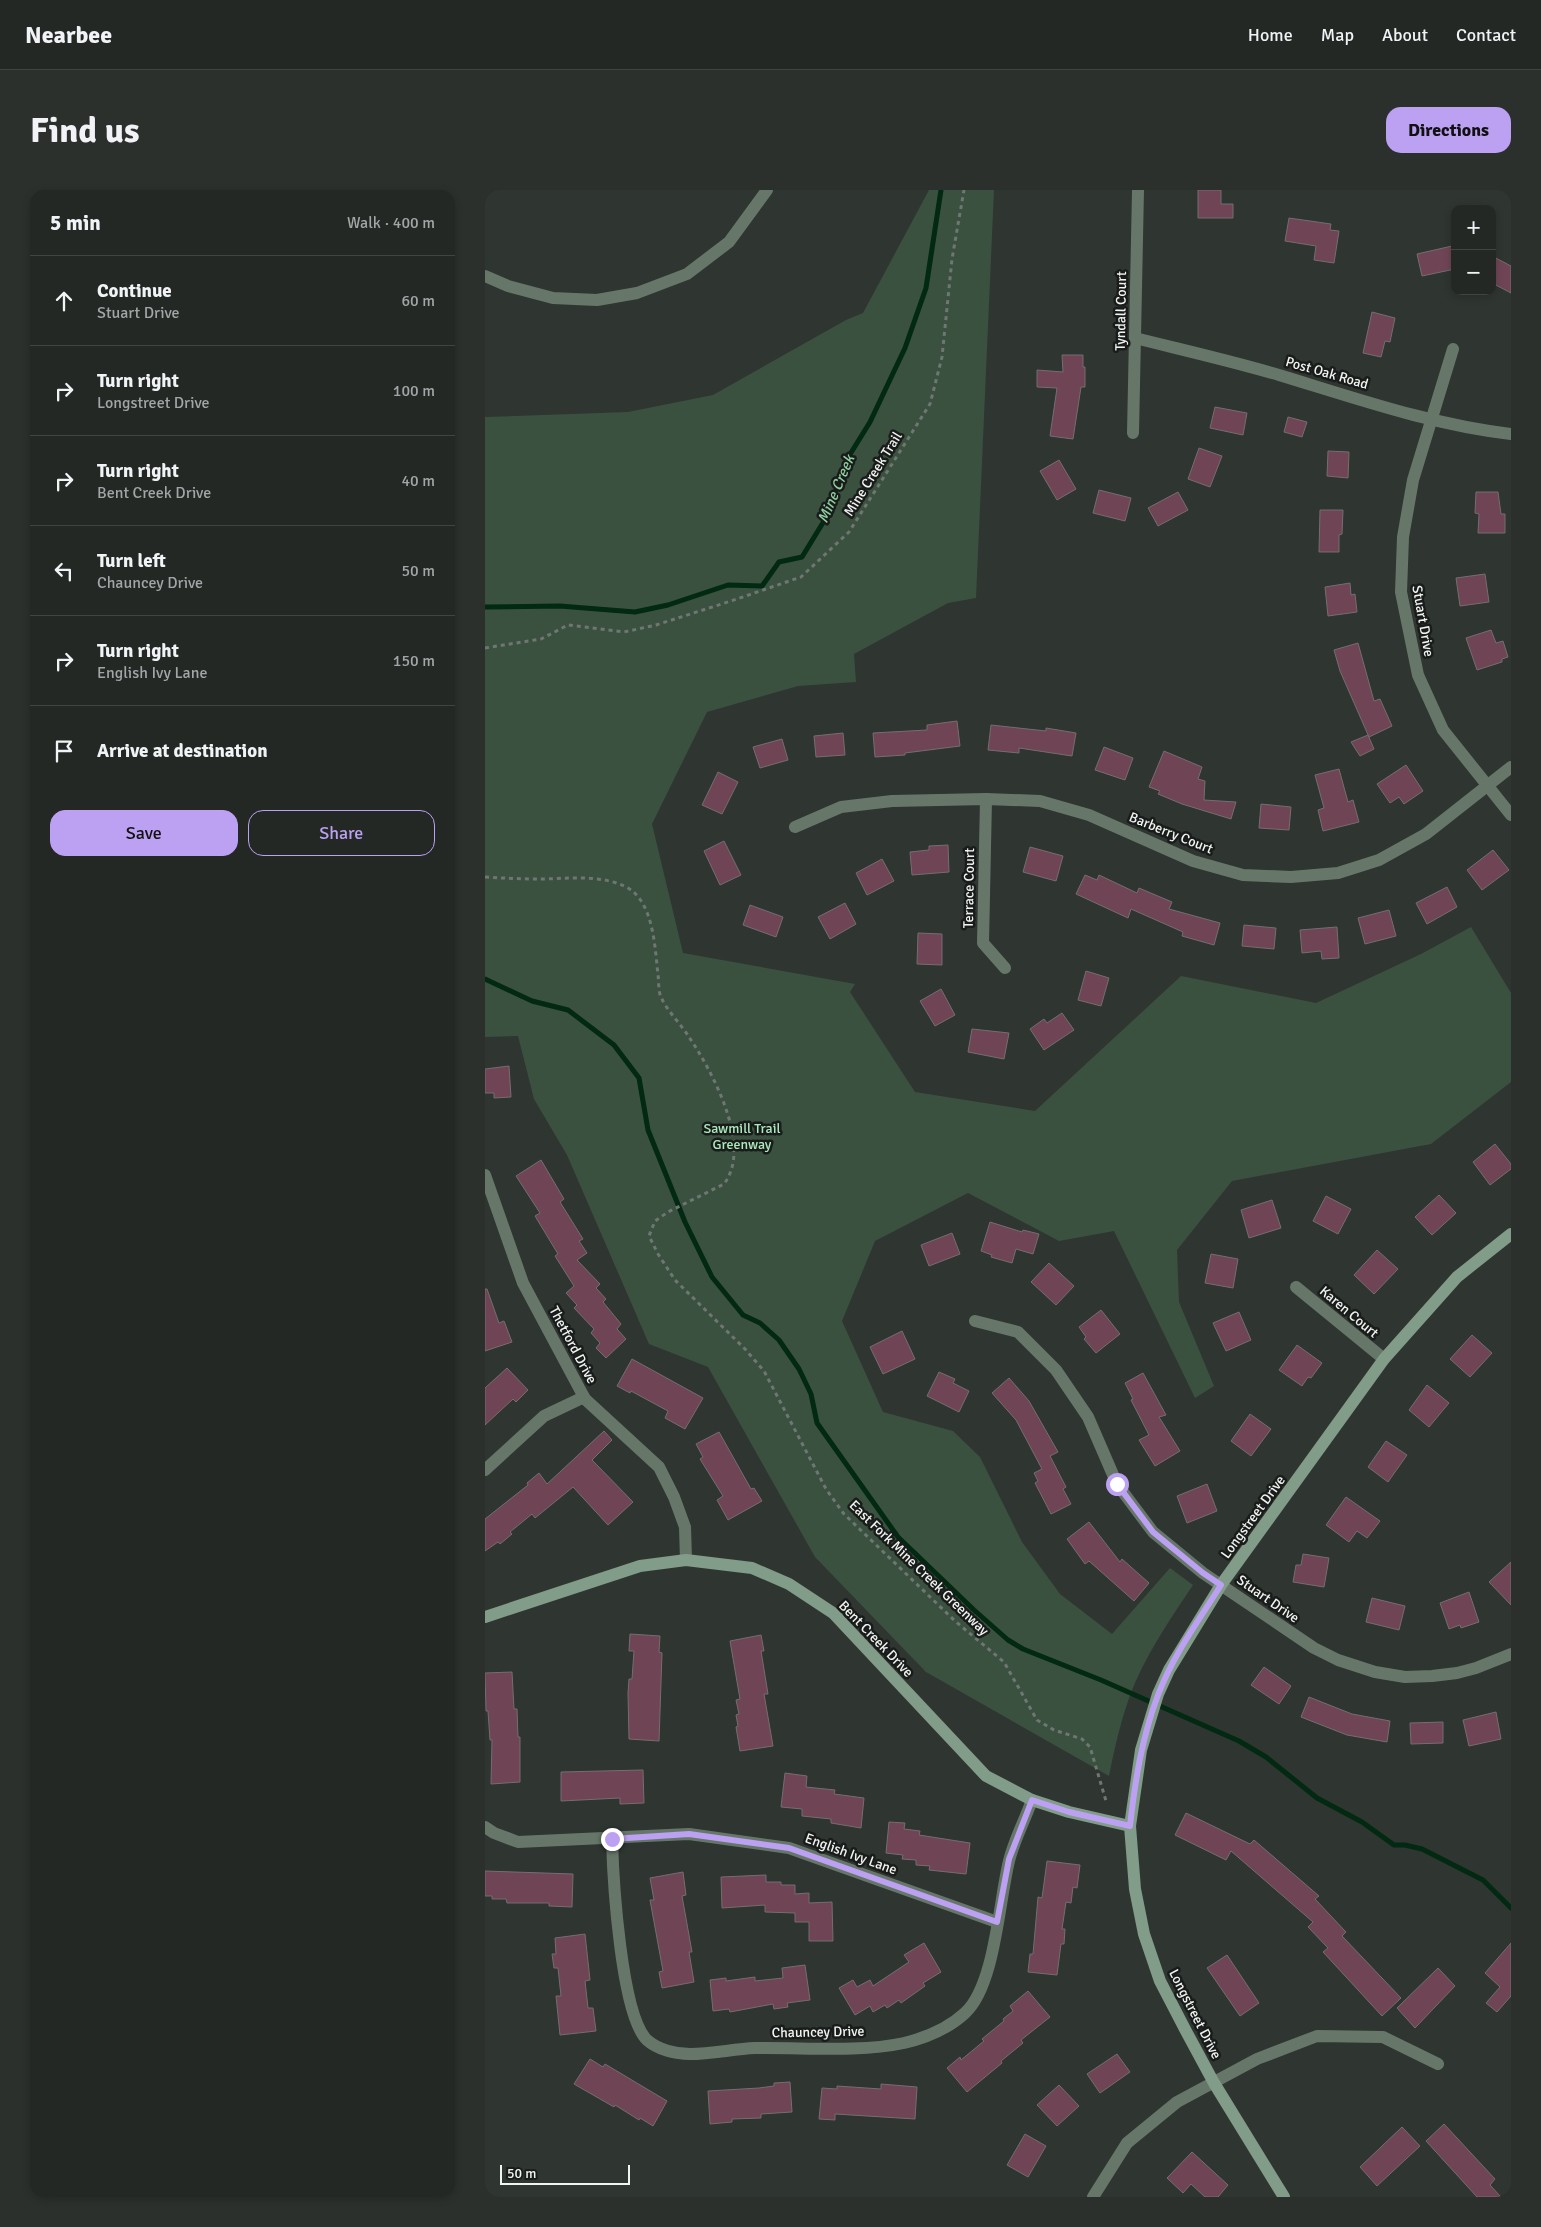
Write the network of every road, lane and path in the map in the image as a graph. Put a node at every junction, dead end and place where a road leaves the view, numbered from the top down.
1 (767, 190) edge
2 (964, 190) edge
3 (1138, 190) edge
4 (485, 276) edge
5 (1135, 338) junction
6 (1453, 349) dead end
7 (1432, 420) junction
8 (1133, 433) dead end
9 (1511, 434) edge
10 (485, 648) edge
11 (1511, 766) edge
12 (1486, 787) junction
13 (986, 799) junction
14 (1511, 815) edge
15 (795, 827) dead end
16 (485, 877) edge
17 (1005, 968) dead end
18 (485, 1175) edge
19 (1511, 1234) edge
20 (1296, 1287) dead end
21 (975, 1321) dead end
22 (1384, 1360) junction
23 (584, 1397) junction
24 (485, 1470) edge
25 (686, 1560) junction
26 (1221, 1585) junction
27 (485, 1617) edge
28 (1511, 1654) edge
29 (1032, 1800) junction
30 (1106, 1801) dead end
31 (1130, 1826) junction
32 (485, 1827) edge
33 (612, 1839) junction
34 (997, 1922) junction
35 (1438, 2064) dead end
36 (1214, 2082) junction
37 (1093, 2197) edge
38 (1284, 2197) edge

1 - 4 street
2 - 10 path, Mine Creek Trail
3 - 5 street, Tyndall Court
5 - 7 street, Post Oak Road
5 - 8 street, Tyndall Court
6 - 7 street, Stuart Drive
7 - 9 street, Post Oak Road
7 - 12 street, Stuart Drive
11 - 12 street, Barberry Court
12 - 13 street, Barberry Court
12 - 14 street, Stuart Drive
13 - 15 street, Barberry Court
13 - 17 street, Terrace Court
16 - 30 path, East Fork Mine Creek Greenway
18 - 23 street, Thetford Drive
19 - 22 street, Longstreet Drive
20 - 22 street, Karen Court
21 - 26 street, Stuart Drive
22 - 26 street, Longstreet Drive
23 - 24 street
23 - 25 street, Thetford Drive
25 - 27 street, Bent Creek Drive
25 - 29 street, Bent Creek Drive
26 - 28 street, Stuart Drive
26 - 31 street, Longstreet Drive
29 - 31 street, Bent Creek Drive
29 - 34 street, Chauncey Drive
31 - 36 street, Longstreet Drive
32 - 33 street, English Ivy Lane
33 - 34 street, English Ivy Lane
33 - 34 street, Chauncey Drive
35 - 36 street
36 - 37 street
36 - 38 street, Longstreet Drive

